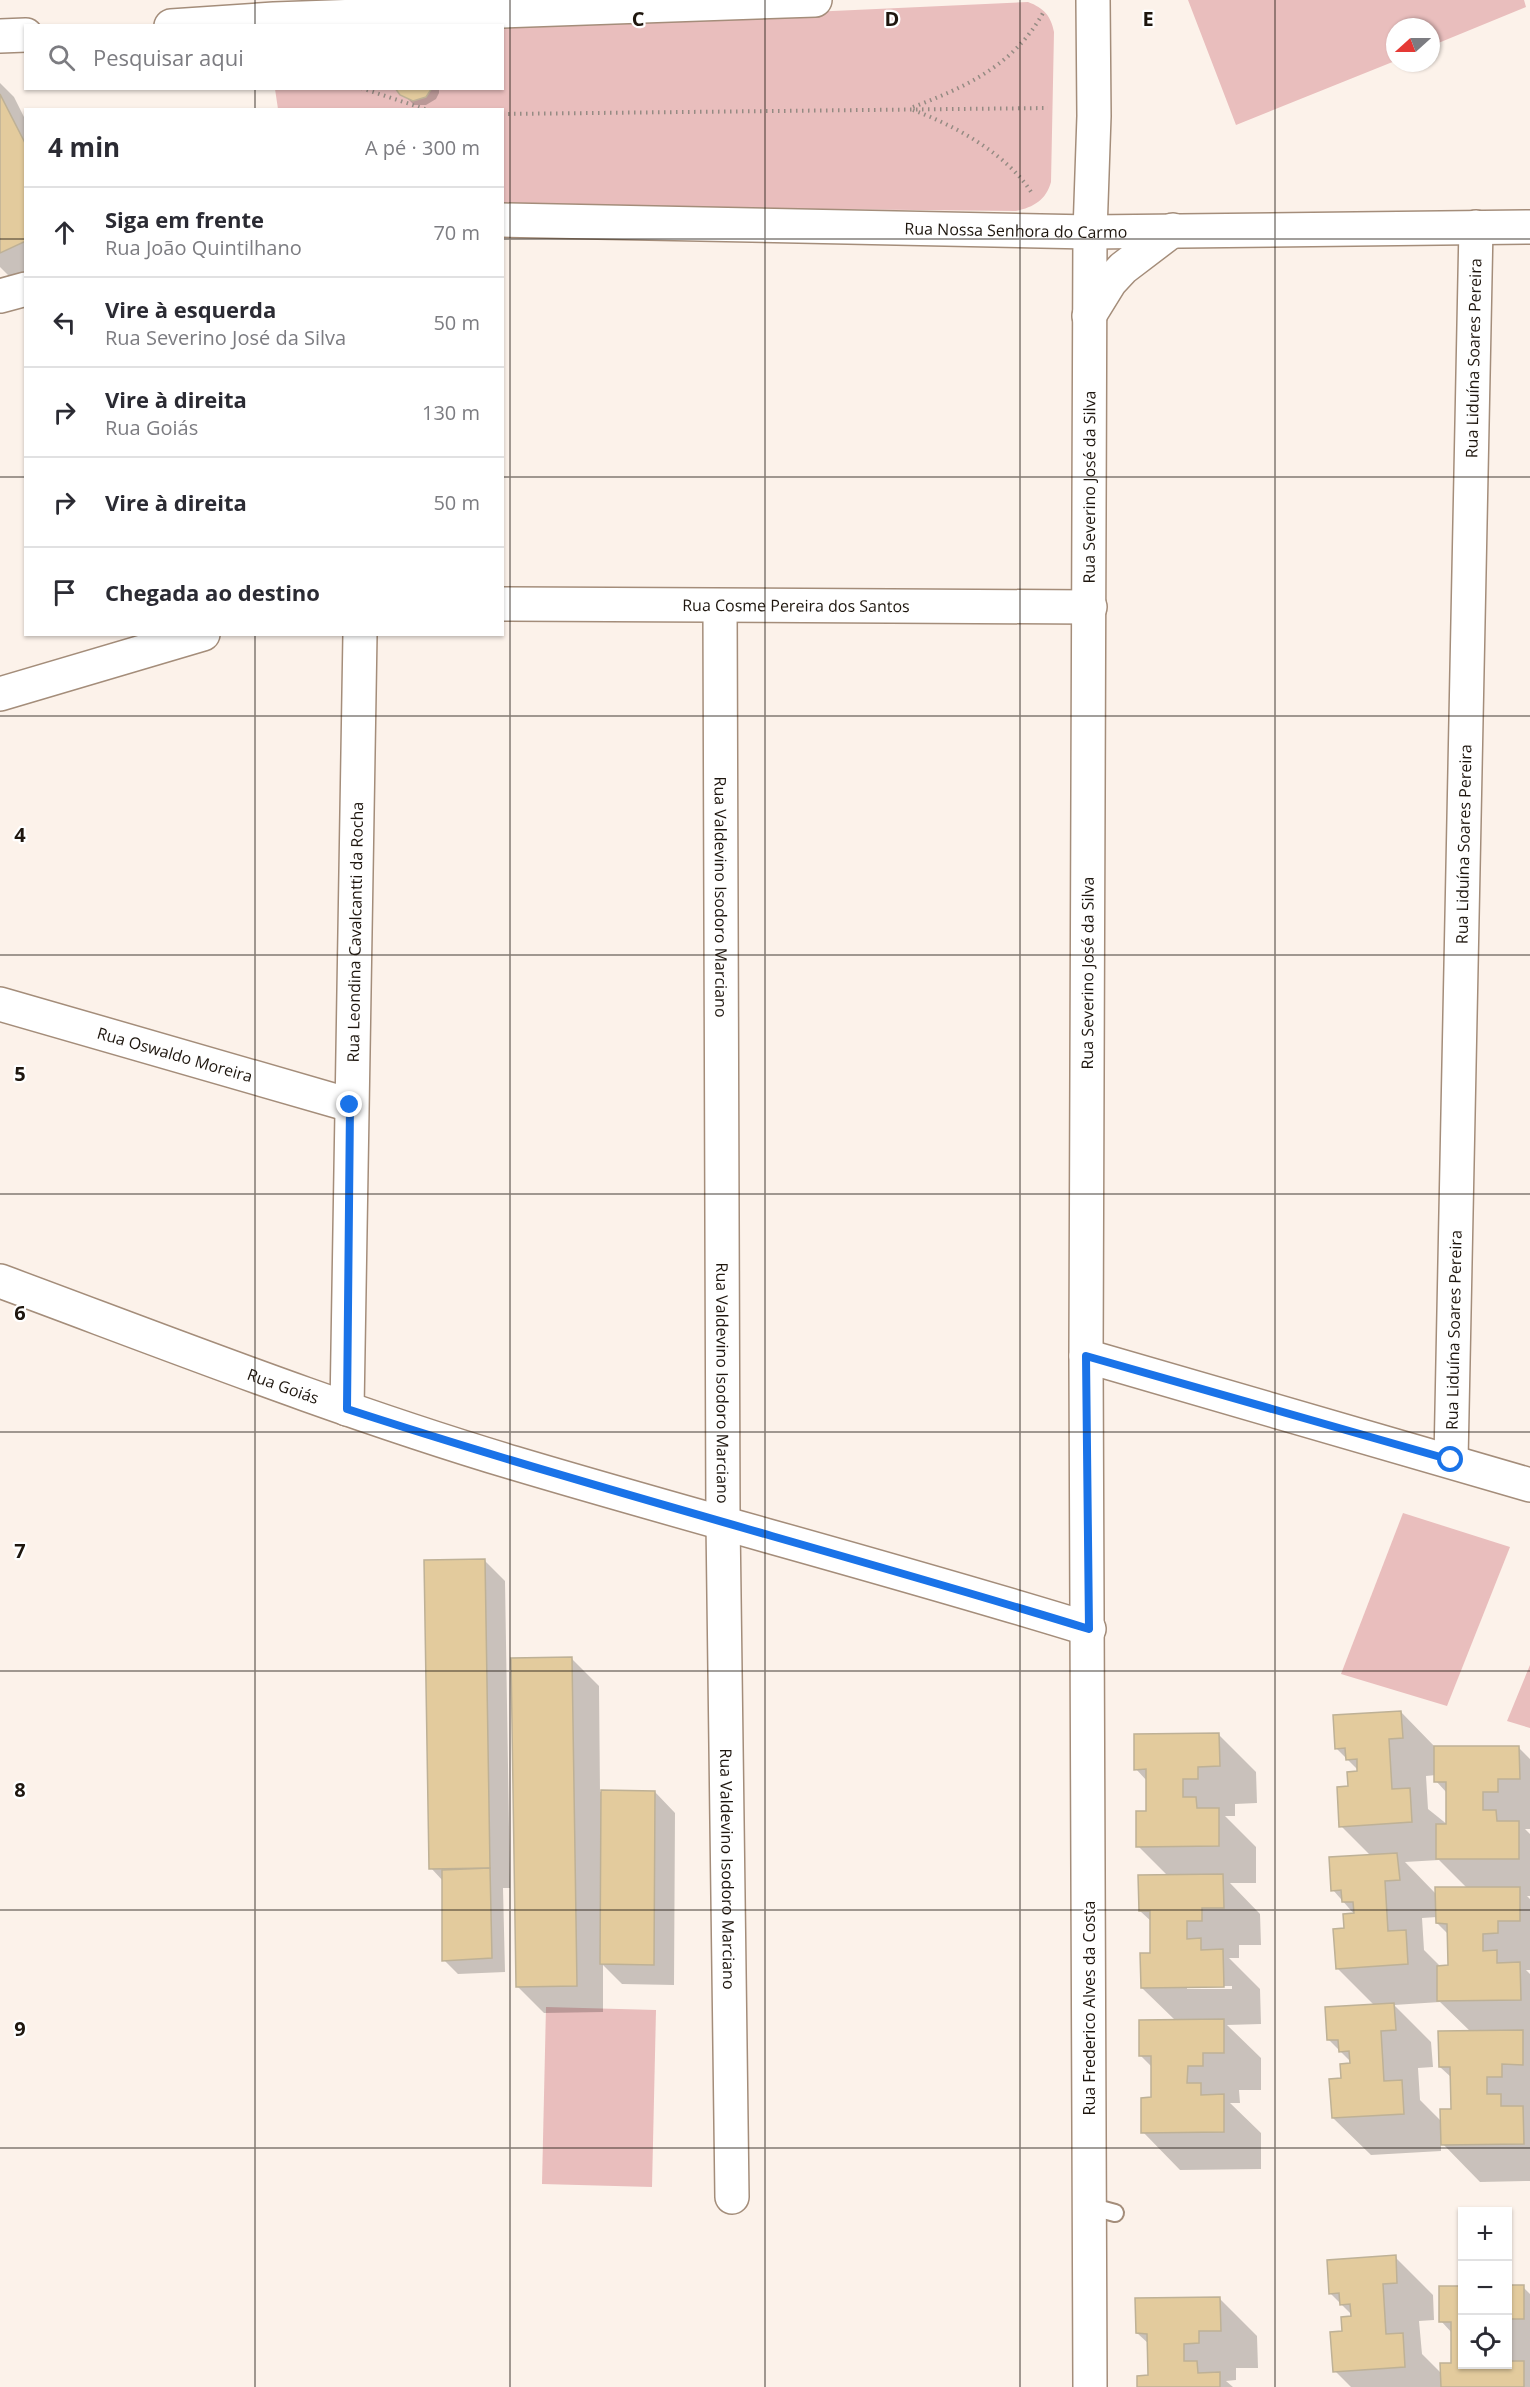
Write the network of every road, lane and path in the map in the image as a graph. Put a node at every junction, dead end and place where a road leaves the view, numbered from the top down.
1 (815, 0) edge
2 (1093, 0) edge
3 (1043, 13) dead end
4 (200, 24) edge
5 (24, 35) edge
6 (0, 36) edge
7 (367, 90) edge
8 (422, 108) edge
9 (1048, 108) dead end
10 (910, 109) junction
11 (504, 114) edge
12 (1035, 200) dead end
13 (504, 220) edge
14 (1476, 227) junction
15 (1530, 227) edge
16 (1173, 231) junction
17 (1090, 232) junction
18 (24, 290) edge
19 (0, 296) edge
20 (1089, 316) junction
21 (504, 604) edge
22 (720, 606) junction
23 (1090, 607) junction
24 (196, 636) edge
25 (360, 636) edge
26 (0, 694) edge
27 (0, 1004) edge
28 (350, 1105) junction
29 (0, 1281) edge
30 (1086, 1356) junction
31 (347, 1409) junction
32 (1451, 1460) junction
33 (1530, 1485) edge
34 (723, 1521) junction
35 (1096, 1632) junction
36 (732, 2197) dead end
37 (1090, 2387) edge

1 - 4 street
2 - 17 street, Rua Severino José da Silva
3 - 10 path
5 - 6 street
7 - 8 path
9 - 10 path
10 - 11 path
10 - 12 path
13 - 17 street, Rua Nossa Senhora do Carmo
14 - 15 street, Rua Nossa Senhora do Carmo
14 - 16 street, Rua Nossa Senhora do Carmo
14 - 32 street, Rua Liduína Soares Pereira
16 - 17 street, Rua Nossa Senhora do Carmo
16 - 20 street
17 - 20 street, Rua Severino José da Silva
18 - 19 street
20 - 23 street, Rua Severino José da Silva
21 - 22 street, Rua Cosme Pereira dos Santos
22 - 23 street, Rua Cosme Pereira dos Santos
22 - 34 street, Rua Valdevino Isodoro Marciano
23 - 30 street, Rua Severino José da Silva
24 - 26 street
25 - 28 street, Rua Leondina Cavalcantti da Rocha
27 - 28 street, Rua Oswaldo Moreira
28 - 31 street, Rua Leondina Cavalcantti da Rocha
29 - 31 street, Rua Goiás
30 - 32 street
30 - 35 street, Rua Severino José da Silva
31 - 34 street, Rua Goiás
32 - 33 street
34 - 35 street, Rua Goiás
34 - 36 street, Rua Valdevino Isodoro Marciano
35 - 37 street, Rua Frederico Alves da Costa

